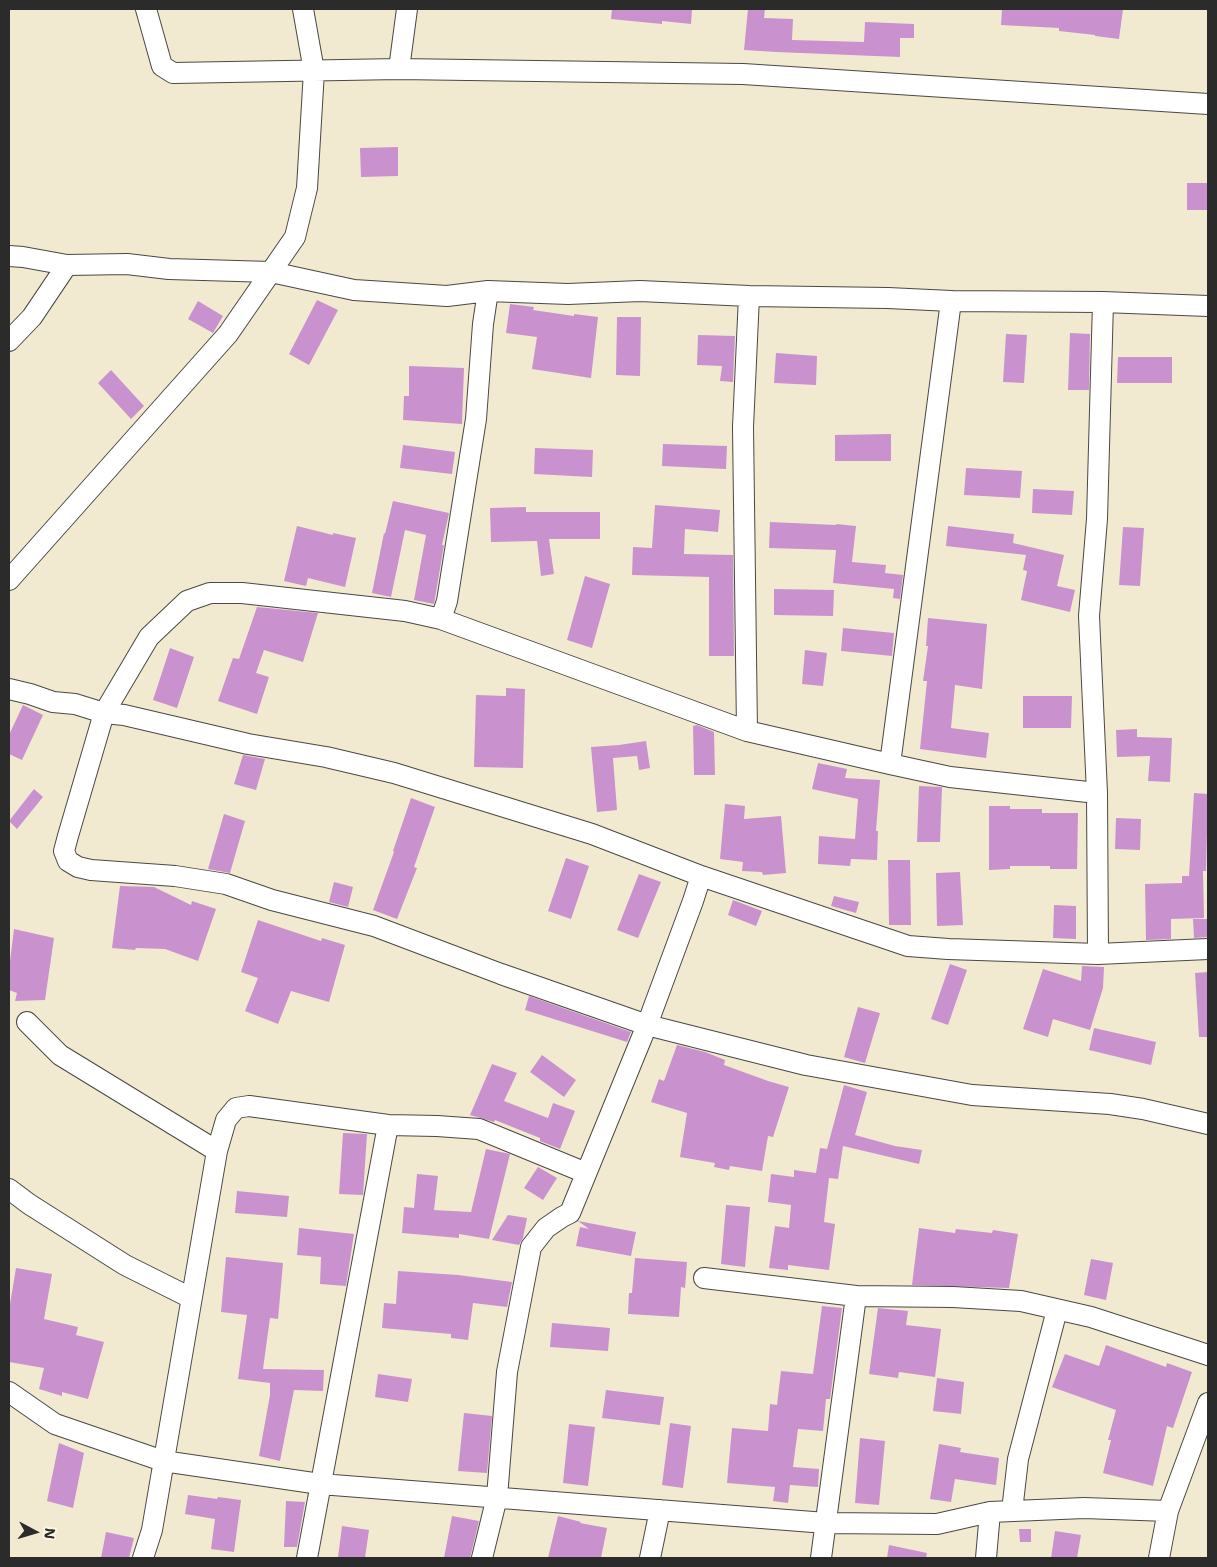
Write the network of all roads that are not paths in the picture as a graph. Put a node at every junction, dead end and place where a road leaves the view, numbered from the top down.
1 (146, 9) edge
2 (303, 9) edge
3 (407, 9) edge
4 (399, 69) junction
5 (314, 72) junction
6 (1208, 104) edge
7 (9, 256) edge
8 (67, 265) junction
9 (271, 272) junction
10 (488, 291) junction
11 (749, 296) junction
12 (951, 301) junction
13 (1103, 302) junction
14 (1208, 306) edge
15 (9, 341) edge
16 (9, 580) edge
17 (441, 619) junction
18 (9, 689) edge
19 (104, 713) junction
20 (747, 731) junction
21 (890, 764) junction
22 (1097, 793) junction
23 (701, 876) junction
24 (1208, 949) edge
25 (1098, 954) junction
26 (27, 1022) dead end
27 (647, 1025) junction
28 (1208, 1124) edge
29 (388, 1125) junction
30 (217, 1151) junction
31 (586, 1173) junction
32 (9, 1190) edge
33 (704, 1278) dead end
34 (856, 1296) junction
35 (191, 1298) junction
36 (1057, 1310) junction
37 (1208, 1355) edge
38 (10, 1397) edge
39 (1207, 1413) edge
40 (164, 1462) junction
41 (320, 1484) junction
42 (497, 1497) junction
43 (660, 1510) junction
44 (1012, 1511) junction
45 (990, 1512) junction
46 (1168, 1512) junction
47 (826, 1524) junction
48 (143, 1558) edge
49 (307, 1558) edge
50 (482, 1558) edge
51 (650, 1558) edge
52 (821, 1558) edge
53 (986, 1558) edge
54 (1159, 1558) edge

1 - 5 street
2 - 5 street
3 - 4 street
4 - 5 street
4 - 6 street
5 - 9 street
7 - 8 street
8 - 9 street
8 - 15 street
9 - 10 street
9 - 16 street
10 - 11 street
10 - 17 street
11 - 12 street
11 - 20 street
12 - 13 street
12 - 21 street
13 - 14 street
13 - 22 street
17 - 19 street
17 - 20 street
18 - 19 street
19 - 23 street
19 - 27 street
20 - 21 street
21 - 22 street
22 - 25 street
23 - 25 street
23 - 27 street
24 - 25 street
26 - 30 street
27 - 28 street
27 - 31 street
29 - 30 street
29 - 31 street
29 - 41 street
30 - 35 street
31 - 42 street
32 - 35 street
33 - 34 street
34 - 36 street
34 - 47 street
35 - 40 street
36 - 37 street
36 - 44 street
38 - 40 street
39 - 46 street
40 - 41 street
40 - 48 street
41 - 42 street
41 - 49 street
42 - 43 street
42 - 50 street
43 - 47 street
43 - 51 street
44 - 45 street
44 - 46 street
45 - 47 street
45 - 53 street
46 - 54 street
47 - 52 street

